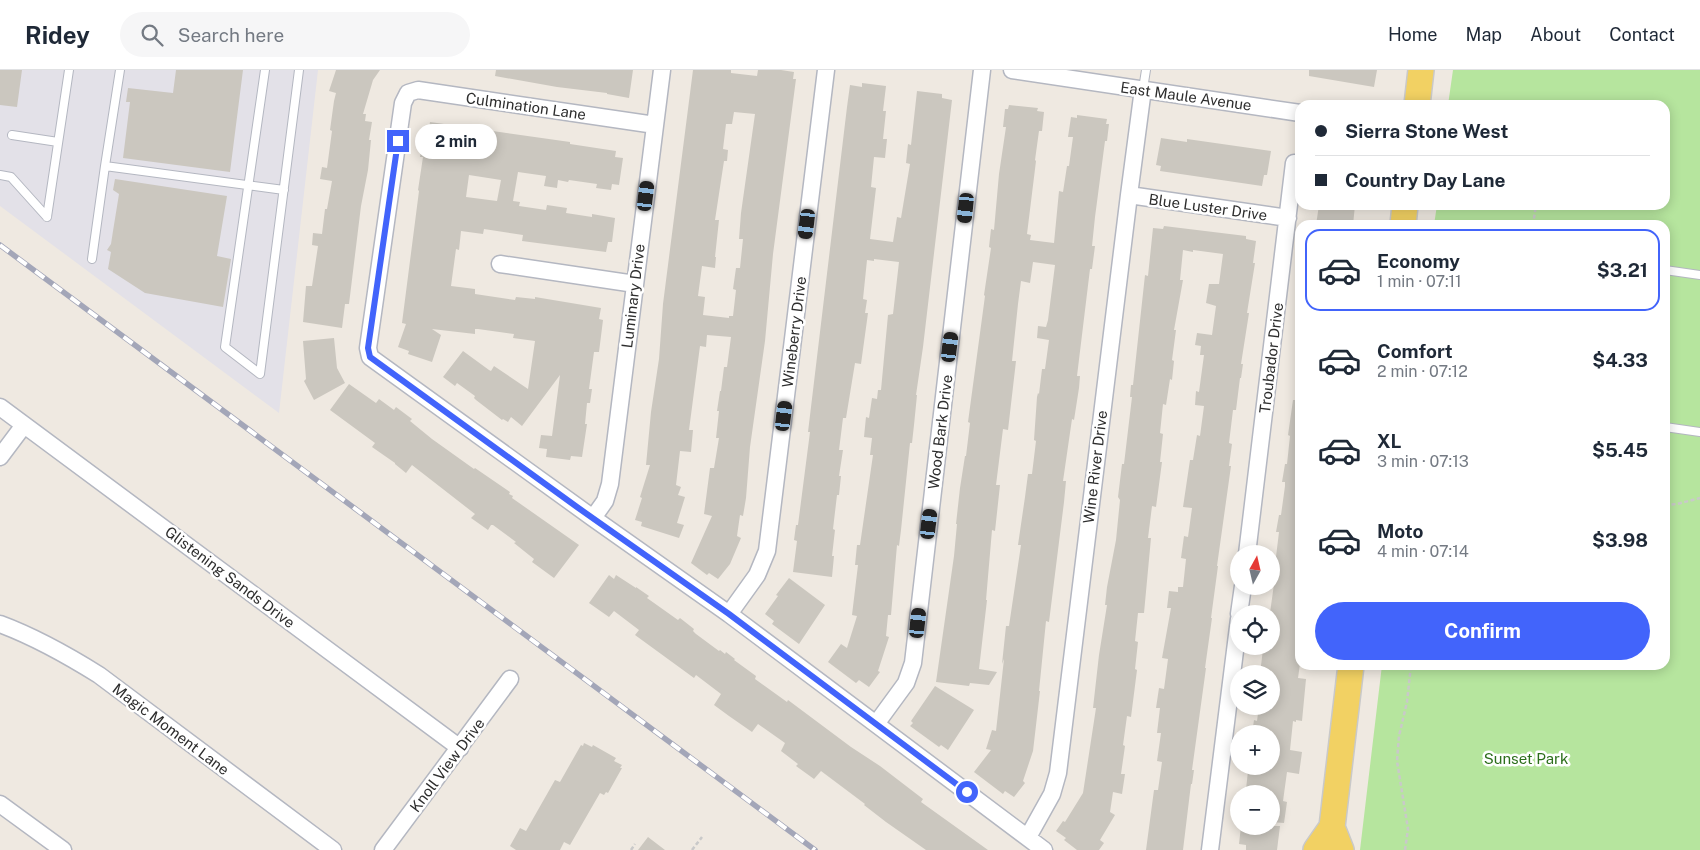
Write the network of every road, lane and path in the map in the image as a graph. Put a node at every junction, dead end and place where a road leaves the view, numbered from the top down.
1 (69, 70) edge
2 (120, 70) edge
3 (265, 70) edge
4 (299, 70) edge
5 (662, 70) edge
6 (826, 70) edge
7 (982, 70) edge
8 (1012, 70) edge
9 (1146, 70) edge
10 (1421, 70) edge
11 (1143, 89) junction
12 (1418, 100) edge
13 (1295, 112) edge
14 (656, 125) junction
15 (12, 135) dead end
16 (58, 142) junction
17 (1294, 163) dead end
18 (104, 166) junction
19 (0, 175) edge
20 (248, 185) junction
21 (284, 190) junction
22 (1129, 195) junction
23 (1288, 218) junction
24 (92, 259) dead end
25 (500, 264) dead end
26 (1670, 271) edge
27 (1700, 275) edge
28 (635, 284) junction
29 (0, 407) edge
30 (24, 425) junction
31 (1670, 428) edge
32 (1700, 432) edge
33 (0, 457) edge
34 (1700, 498) edge
35 (1670, 505) edge
36 (593, 518) junction
37 (1248, 545) edge
38 (729, 614) junction
39 (0, 624) edge
40 (1234, 655) edge
41 (1351, 670) edge
42 (1410, 670) edge
43 (510, 679) dead end
44 (876, 724) junction
45 (460, 748) junction
46 (0, 804) edge
47 (702, 837) dead end
48 (1028, 837) junction
49 (1337, 839) edge
50 (635, 844) dead end
51 (63, 850) edge
52 (333, 850) edge
53 (383, 850) edge
54 (631, 850) edge
55 (692, 850) edge
56 (1044, 850) edge
57 (1210, 850) edge
58 (1316, 850) edge
59 (1405, 850) edge

1 - 16 lane
2 - 18 lane
3 - 20 lane
4 - 21 lane
5 - 14 street, Luminary Drive
6 - 38 street, Wineberry Drive
7 - 44 street, Wood Bark Drive
8 - 11 street, East Maule Avenue
9 - 11 lane
10 - 12 main road
11 - 13 street, East Maule Avenue
11 - 22 street, Wine River Drive
14 - 28 street, Luminary Drive
14 - 36 street, Culmination Lane
15 - 16 lane
16 - 19 lane
17 - 23 street, Troubador Drive
18 - 20 lane
18 - 24 lane
20 - 21 lane
20 - 21 lane
22 - 23 street, Blue Luster Drive
22 - 48 street, Wine River Drive
23 - 37 street, Troubador Drive
25 - 28 street
26 - 27 lane
28 - 36 street, Luminary Drive
29 - 30 street, Glistening Sands Drive
30 - 33 street
30 - 45 street, Glistening Sands Drive
31 - 32 lane
34 - 35 path
36 - 38 street
38 - 44 street
39 - 52 street, Magic Moment Lane
40 - 57 street
41 - 49 main road
42 - 59 path
43 - 45 street, Knoll View Drive
44 - 48 street
45 - 53 street, Knoll View Drive
46 - 51 street
47 - 55 path
48 - 56 street
49 - 58 main road
50 - 54 path

